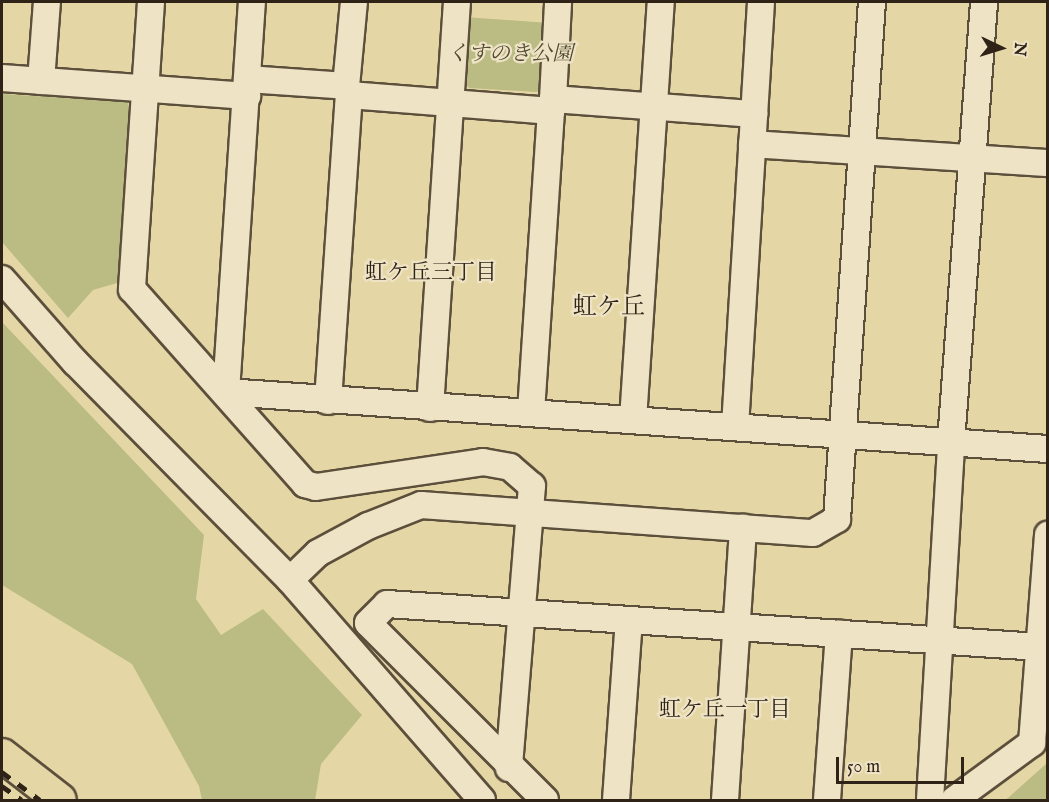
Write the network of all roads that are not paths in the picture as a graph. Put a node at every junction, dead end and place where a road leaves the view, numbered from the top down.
1 (47, 2) edge
2 (151, 2) edge
3 (252, 2) edge
4 (354, 2) edge
5 (457, 2) edge
6 (558, 2) edge
7 (662, 2) edge
8 (761, 2) edge
9 (872, 2) edge
10 (984, 2) edge
11 (2, 78) edge
12 (41, 81) junction
13 (247, 87) junction
14 (145, 88) junction
15 (347, 91) junction
16 (450, 104) junction
17 (552, 105) junction
18 (653, 105) junction
19 (754, 114) junction
20 (752, 144) junction
21 (862, 152) junction
22 (972, 158) junction
23 (1047, 163) edge
24 (2, 279) edge
25 (226, 392) junction
26 (328, 401) junction
27 (430, 408) junction
28 (531, 412) junction
29 (633, 420) junction
30 (735, 427) junction
31 (842, 435) junction
32 (951, 442) junction
33 (1047, 448) edge
34 (530, 512) junction
35 (743, 528) junction
36 (1047, 536) edge
37 (290, 580) junction
38 (522, 613) junction
39 (629, 620) junction
40 (736, 627) junction
41 (839, 633) junction
42 (939, 641) junction
43 (1040, 647) junction
44 (2, 755) edge
45 (509, 768) junction
46 (60, 801) edge
47 (482, 801) edge
48 (545, 801) edge
49 (616, 801) edge
50 (725, 801) edge
51 (827, 801) edge
52 (930, 801) edge
53 (954, 801) edge

1 - 12 street
2 - 14 street
3 - 13 street
4 - 15 street
5 - 16 street
6 - 17 street
7 - 18 street
8 - 19 street
9 - 21 street
10 - 22 street
11 - 12 street
12 - 14 street
13 - 14 street
13 - 15 street
13 - 25 street
14 - 25 street
15 - 16 street
15 - 26 street
16 - 17 street
16 - 27 street
17 - 18 street
17 - 28 street
18 - 19 street
18 - 29 street
19 - 20 street
20 - 21 street
20 - 30 street
21 - 22 street
21 - 31 street
22 - 23 street
22 - 32 street
24 - 37 street
25 - 26 street
25 - 34 street
26 - 27 street
27 - 28 street
28 - 29 street
29 - 30 street
30 - 31 street
31 - 32 street
31 - 35 street
32 - 33 street
32 - 42 street
34 - 35 street
34 - 37 street
34 - 38 street
35 - 40 street
36 - 43 street
37 - 47 street
38 - 39 street
38 - 45 street
38 - 45 street
39 - 40 street
39 - 49 street
40 - 41 street
40 - 50 street
41 - 42 street
41 - 51 street
42 - 43 street
42 - 52 street
43 - 53 street
44 - 46 main road
45 - 48 street

